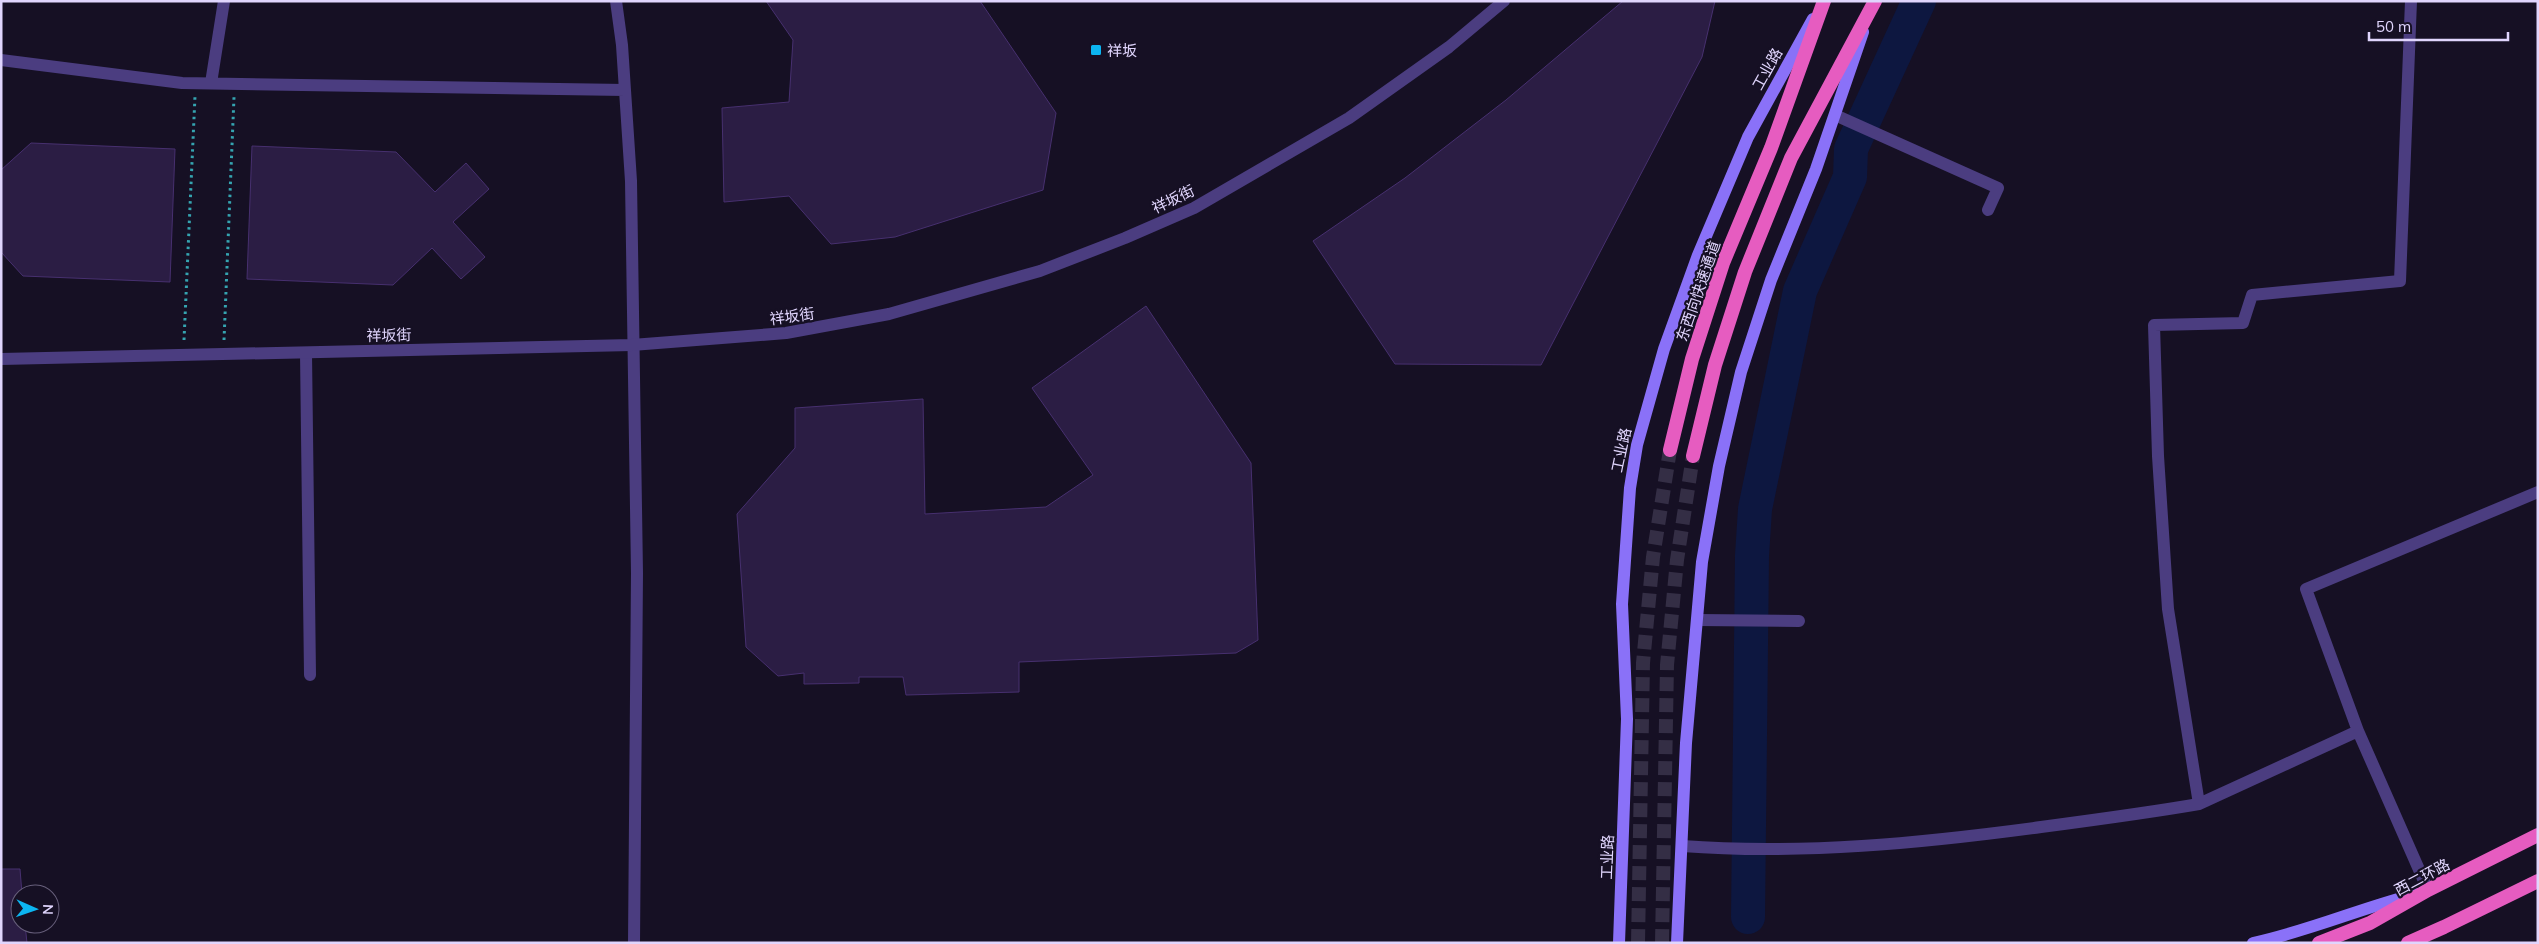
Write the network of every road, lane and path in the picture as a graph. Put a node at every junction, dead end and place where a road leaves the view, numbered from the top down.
1 (224, 1) edge
2 (616, 1) edge
3 (1504, 1) edge
4 (1824, 1) edge
5 (1875, 1) edge
6 (2411, 1) edge
7 (1869, 14) junction
8 (1, 60) edge
9 (196, 83) junction
10 (211, 83) junction
11 (235, 84) junction
12 (625, 90) junction
13 (1835, 116) junction
14 (1771, 148) joint
15 (1988, 210) dead end
16 (632, 345) junction
17 (306, 353) junction
18 (224, 354) junction
19 (183, 355) junction
20 (1, 358) edge
21 (1670, 450) tunnel mouth
22 (1693, 456) tunnel mouth
23 (2538, 492) edge
24 (1697, 620) junction
25 (1799, 621) dead end
26 (310, 675) dead end
27 (2358, 731) junction
28 (2199, 804) junction
29 (2538, 835) edge
30 (1682, 846) junction
31 (2538, 881) edge
32 (2428, 890) junction
33 (634, 943) edge
34 (1619, 943) edge
35 (1676, 943) edge
36 (2253, 943) edge
37 (2319, 943) edge
38 (2408, 943) edge

1 - 10 street
2 - 12 street
3 - 16 street, 祥坂街
4 - 14 highway, 工业路
4 - 34 main road, 工业路
5 - 7 highway
6 - 28 street
7 - 13 main road
7 - 22 highway
8 - 9 street
9 - 10 street
9 - 19 path
10 - 11 street
11 - 12 street
11 - 18 path
12 - 16 street
13 - 15 street
13 - 24 main road
14 - 21 highway, 东西向快速通道
16 - 17 street, 祥坂街
16 - 33 street
17 - 18 street, 祥坂街
17 - 26 street
18 - 19 street, 祥坂街
19 - 20 street, 祥坂街
23 - 27 street
24 - 25 street
24 - 30 main road
27 - 28 street
27 - 32 street
28 - 30 street
29 - 32 highway, 西二环路
30 - 35 main road
31 - 38 highway
32 - 36 main road
32 - 37 highway, 西二环路

